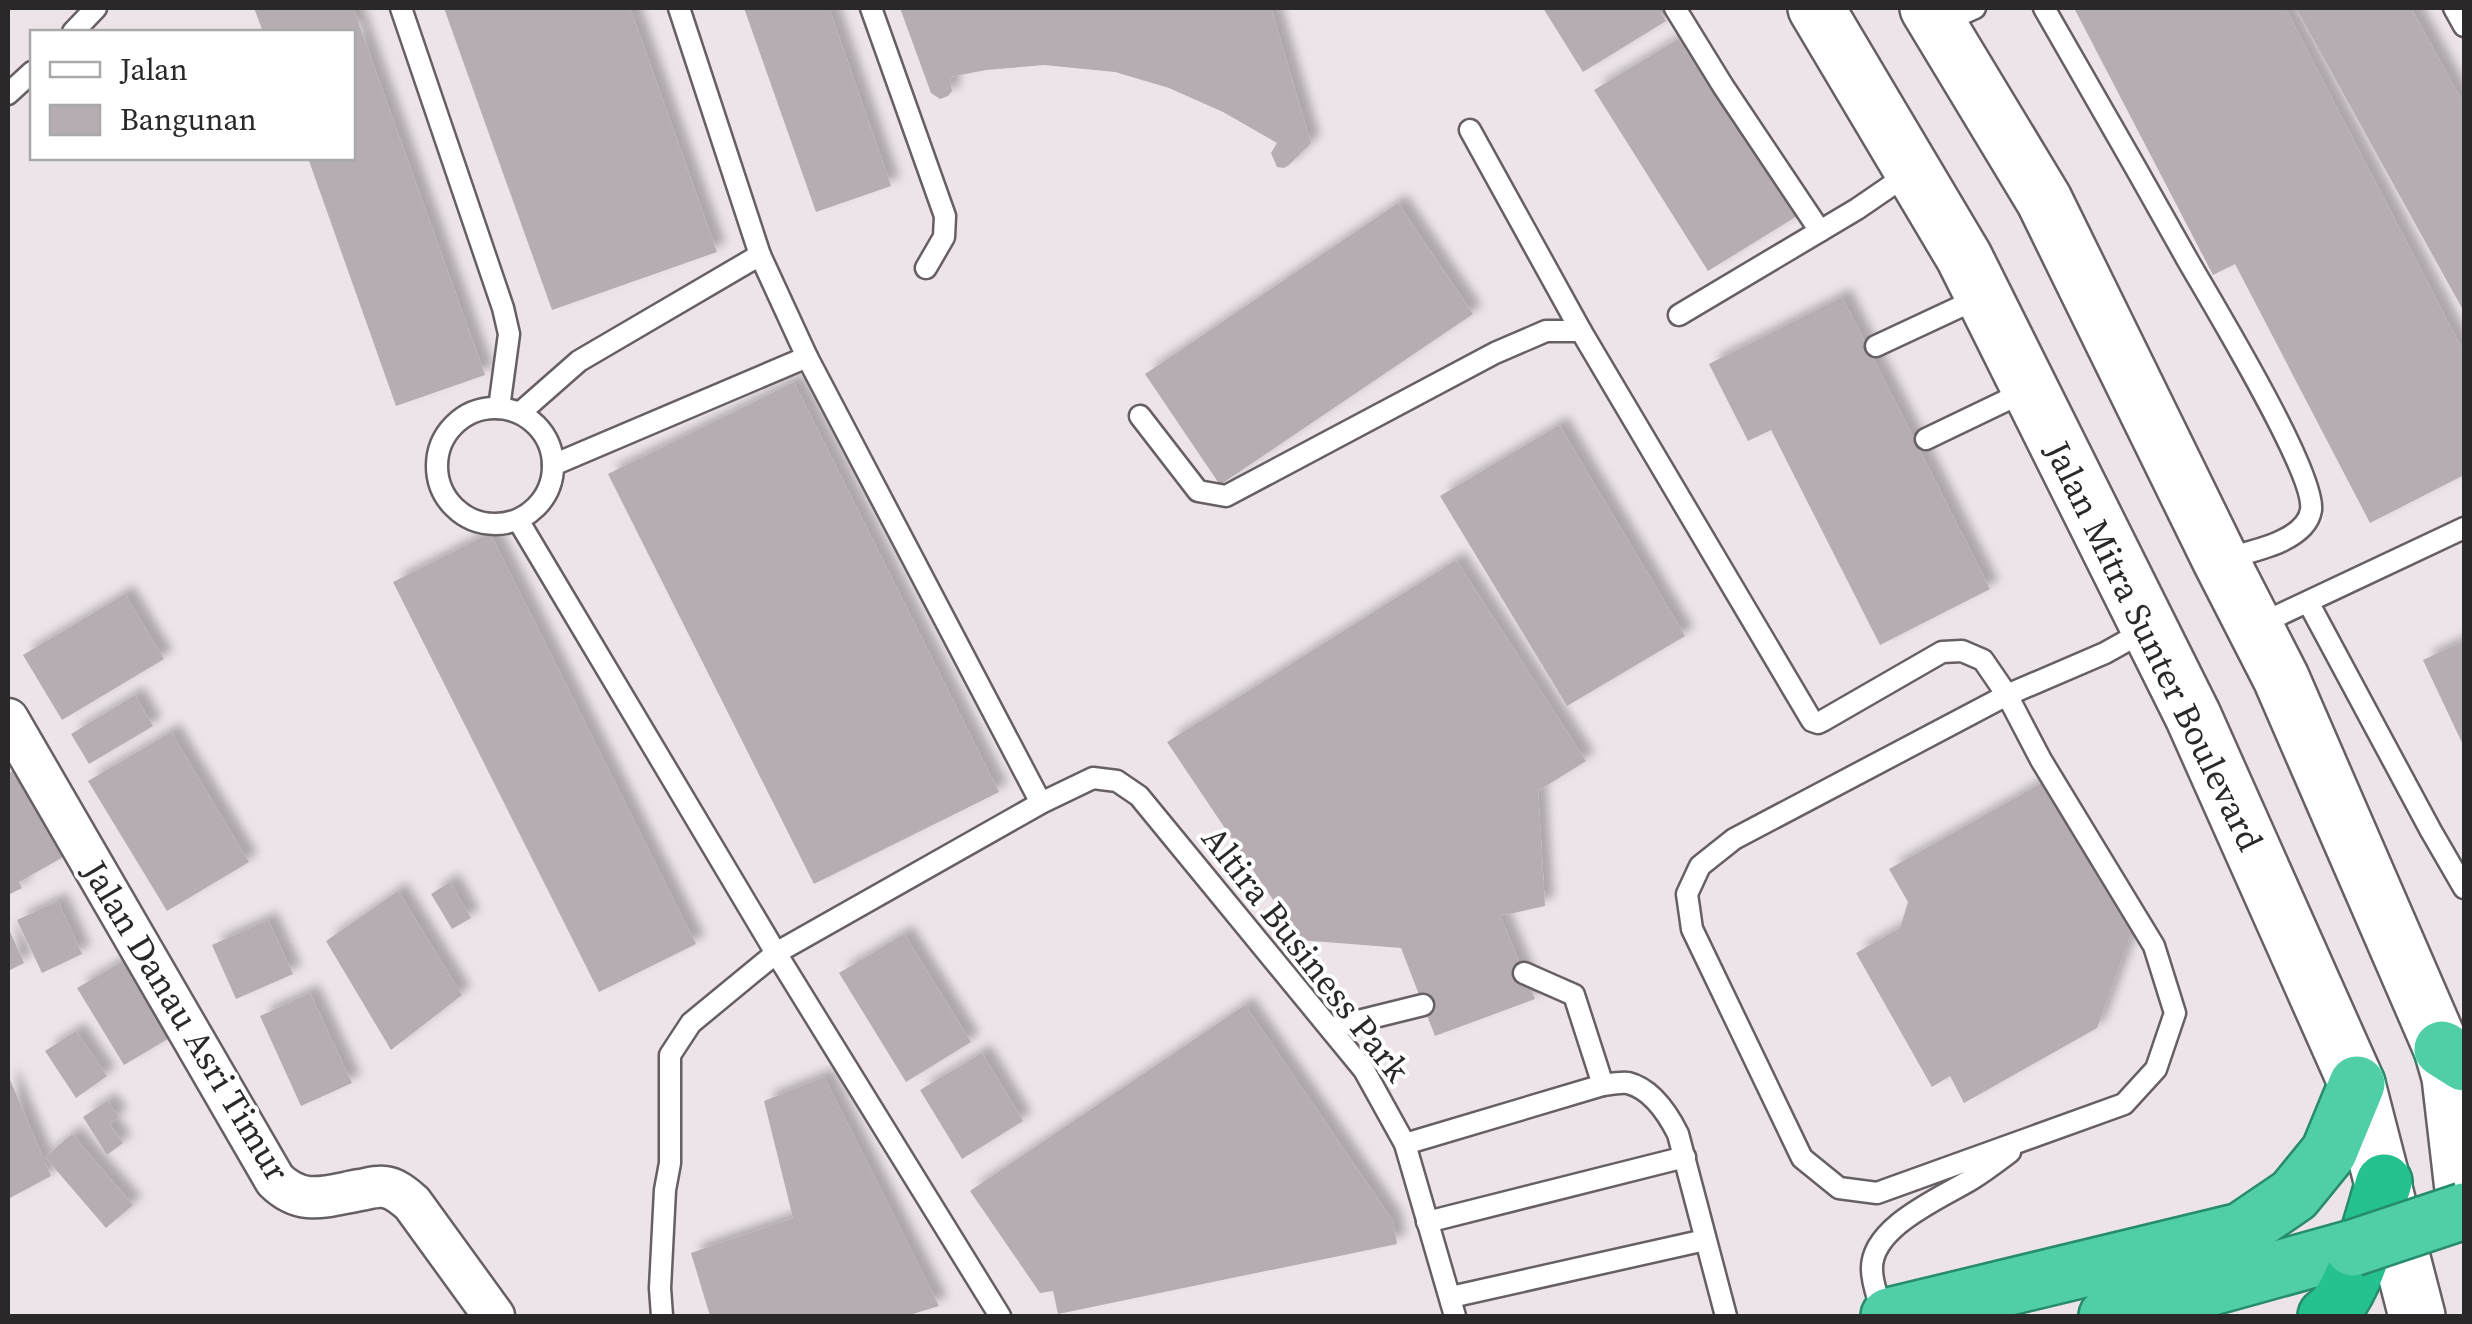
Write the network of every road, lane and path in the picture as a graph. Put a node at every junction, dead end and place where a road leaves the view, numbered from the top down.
1 (96, 8) edge
2 (401, 8) edge
3 (679, 8) edge
4 (871, 8) edge
5 (1675, 8) edge
6 (1816, 8) edge
7 (2044, 8) edge
8 (2454, 8) edge
9 (1947, 13) edge
10 (2464, 26) edge
11 (75, 30) edge
12 (30, 74) edge
13 (8, 94) edge
14 (1470, 130) dead end
15 (1913, 171) junction
16 (1820, 231) junction
17 (760, 254) junction
18 (926, 268) dead end
19 (1983, 296) junction
20 (1678, 315) dead end
21 (1581, 331) junction
22 (1876, 346) dead end
23 (807, 358) junction
24 (2030, 389) junction
25 (499, 408) junction
26 (520, 412) junction
27 (1140, 416) dead end
28 (1926, 438) dead end
29 (553, 465) junction
30 (518, 520) junction
31 (2464, 528) edge
32 (2220, 560) junction
33 (2308, 602) junction
34 (2254, 626) junction
35 (2150, 628) junction
36 (2006, 695) junction
37 (8, 718) edge
38 (1041, 803) junction
39 (2464, 888) edge
40 (776, 953) junction
41 (1524, 973) dead end
42 (1423, 1005) dead end
43 (1330, 1028) junction
44 (2455, 1071) edge
45 (2357, 1084) junction
46 (1603, 1085) junction
47 (2028, 1138) junction
48 (1405, 1144) junction
49 (1684, 1157) junction
50 (2384, 1182) junction
51 (2464, 1198) edge
52 (2464, 1211) edge
53 (1427, 1222) junction
54 (1705, 1240) junction
55 (1453, 1307) edge
56 (494, 1316) edge
57 (662, 1316) edge
58 (1000, 1316) edge
59 (1726, 1316) edge
60 (1886, 1316) edge
61 (2107, 1316) edge
62 (2326, 1316) edge
63 (2416, 1316) edge

1 - 11 lane
2 - 25 lane
3 - 17 lane
4 - 18 lane
5 - 16 lane
6 - 15 main road, Jalan Mitra Sunter Boulevard
7 - 32 lane
8 - 10 lane
9 - 32 main road
12 - 13 lane
14 - 21 lane
15 - 16 lane
15 - 19 main road, Jalan Mitra Sunter Boulevard
16 - 20 lane
17 - 23 lane
17 - 26 lane
19 - 22 lane
19 - 24 main road, Jalan Mitra Sunter Boulevard
21 - 27 lane
21 - 36 lane
23 - 29 lane
23 - 38 lane
24 - 28 lane
24 - 35 main road, Jalan Mitra Sunter Boulevard
25 - 26 lane
25 - 30 lane
26 - 29 lane
29 - 30 lane
30 - 40 lane
31 - 33 lane
32 - 34 main road
33 - 34 lane
33 - 39 lane
34 - 44 main road
35 - 36 lane
35 - 45 main road, Jalan Mitra Sunter Boulevard
36 - 47 lane
36 - 47 lane
37 - 56 street, Jalan Danau Asri Timur
38 - 40 lane, Altira Business Park
38 - 43 lane, Altira Business Park
40 - 57 lane, Altira Business Park
40 - 58 lane
41 - 46 lane
42 - 43 lane
43 - 48 lane, Altira Business Park
44 - 51 main road
45 - 50 main road, Jalan Mitra Sunter Boulevard
45 - 60 highway
46 - 48 lane
46 - 49 lane
47 - 60 lane
48 - 53 lane, Altira Business Park
49 - 53 lane
49 - 54 lane
50 - 62 highway
50 - 63 main road, Jalan Mitra Sunter Boulevard
52 - 61 highway, bridge
53 - 55 lane, Altira Business Park
54 - 55 lane
54 - 59 lane

